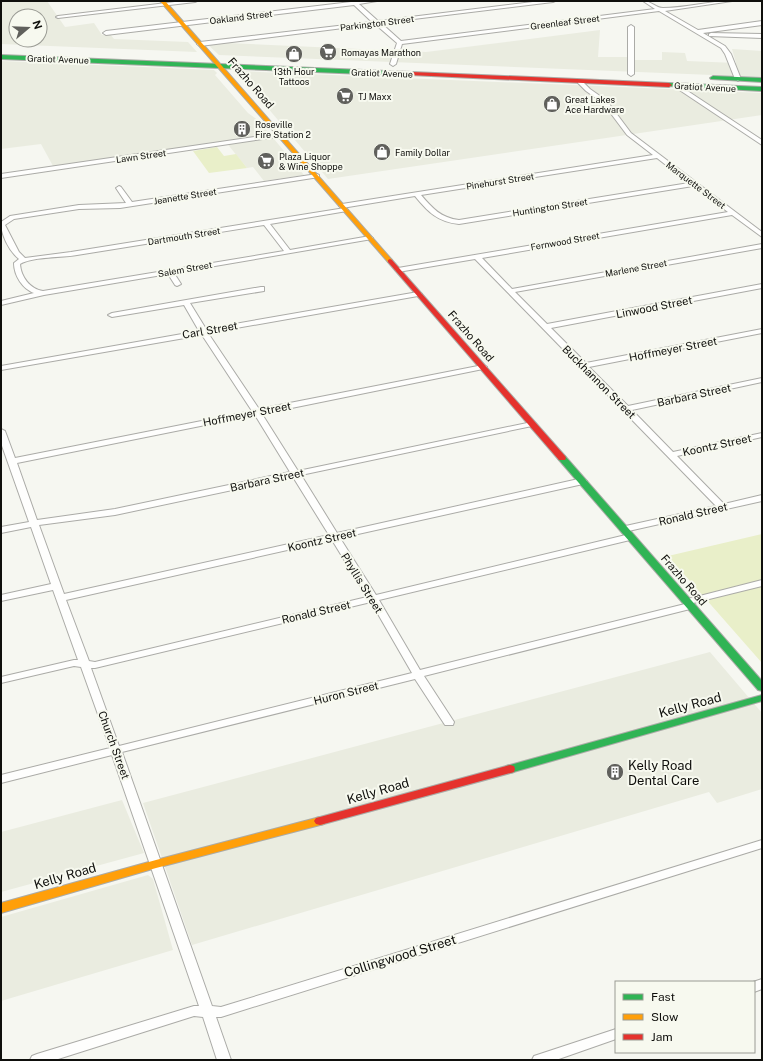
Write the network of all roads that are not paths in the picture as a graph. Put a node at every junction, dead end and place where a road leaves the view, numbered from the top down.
1 (195, 1) edge
2 (375, 1) edge
3 (553, 1) edge
4 (645, 1) edge
5 (730, 1) edge
6 (353, 2) edge
7 (164, 3) edge
8 (660, 10) junction
9 (58, 17) dead end
10 (377, 22) junction
11 (762, 23) edge
12 (182, 24) junction
13 (746, 25) junction
14 (631, 27) dead end
15 (106, 33) dead end
16 (700, 33) junction
17 (762, 36) edge
18 (400, 43) junction
19 (200, 44) junction
20 (32, 49) dead end
21 (138, 53) dead end
22 (155, 54) dead end
23 (166, 54) junction
24 (211, 56) junction
25 (1, 57) edge
26 (15, 57) junction
27 (325, 61) junction
28 (124, 62) junction
29 (146, 63) junction
30 (357, 63) junction
31 (393, 64) junction
32 (220, 66) junction
33 (518, 69) junction
34 (315, 70) junction
35 (348, 72) junction
36 (573, 72) junction
37 (631, 74) junction
38 (648, 75) junction
39 (510, 78) junction
40 (735, 78) junction
41 (554, 80) junction
42 (762, 80) edge
43 (580, 82) junction
44 (642, 84) junction
45 (677, 86) junction
46 (730, 88) junction
47 (762, 90) edge
48 (281, 135) junction
49 (762, 143) edge
50 (658, 156) junction
51 (1, 176) edge
52 (317, 176) junction
53 (694, 184) junction
54 (119, 188) dead end
55 (416, 194) junction
56 (130, 204) junction
57 (344, 208) junction
58 (733, 213) junction
59 (5, 221) edge
60 (266, 223) junction
61 (762, 235) edge
62 (370, 238) junction
63 (762, 246) edge
64 (288, 252) junction
65 (476, 256) junction
66 (23, 259) junction
67 (398, 270) junction
68 (170, 272) junction
69 (177, 284) dead end
70 (762, 286) edge
71 (261, 289) dead end
72 (510, 291) junction
73 (43, 293) junction
74 (418, 294) junction
75 (186, 302) junction
76 (1, 303) edge
77 (112, 315) dead end
78 (545, 327) junction
79 (203, 331) junction
80 (762, 331) edge
81 (584, 366) junction
82 (483, 367) junction
83 (1, 368) edge
84 (762, 380) edge
85 (626, 409) junction
86 (257, 412) junction
87 (532, 424) junction
88 (1, 431) edge
89 (762, 436) edge
90 (671, 455) junction
91 (12, 461) junction
92 (295, 474) junction
93 (583, 481) junction
94 (762, 498) edge
95 (722, 507) junction
96 (34, 523) junction
97 (1, 530) edge
98 (627, 533) junction
99 (334, 537) junction
100 (762, 583) edge
101 (57, 586) junction
102 (1, 598) edge
103 (61, 598) junction
104 (373, 598) junction
105 (689, 604) junction
106 (85, 664) junction
107 (418, 675) junction
108 (1, 680) edge
109 (762, 688) edge
110 (762, 698) edge
111 (448, 722) dead end
112 (116, 751) junction
113 (1, 780) edge
114 (762, 844) edge
115 (156, 864) junction
116 (1, 908) edge
117 (208, 1011) junction
118 (615, 1034) edge
119 (38, 1060) edge
120 (224, 1060) edge
121 (539, 1060) edge

1 - 7 street
2 - 6 street, Oakland Street
3 - 10 street, Parkington Street
4 - 8 street
5 - 8 street, Greenleaf Street
6 - 10 street
6 - 12 street, Oakland Street
7 - 9 street
7 - 12 main road, Frazho Road
8 - 16 street
8 - 18 street, Greenleaf Street
10 - 18 street
10 - 19 street, Parkington Street
11 - 13 street
12 - 15 street, Oakland Street
12 - 19 main road, Frazho Road
13 - 16 street
13 - 17 street
14 - 37 street
16 - 17 street
16 - 40 street
18 - 31 street
19 - 24 main road, Frazho Road
20 - 26 main road
21 - 28 main road
22 - 23 main road, Gratiot Avenue
23 - 24 main road, Gratiot Avenue
23 - 29 main road
24 - 27 main road, Gratiot Avenue
24 - 32 main road, Frazho Road
25 - 26 main road, Gratiot Avenue
26 - 28 main road, Gratiot Avenue
27 - 30 main road, Gratiot Avenue
27 - 34 main road
28 - 29 main road, Gratiot Avenue
29 - 32 main road, Gratiot Avenue
30 - 31 main road, Gratiot Avenue
30 - 35 main road
31 - 33 main road, Gratiot Avenue
32 - 34 main road, Gratiot Avenue
32 - 48 main road, Frazho Road
33 - 36 main road, Gratiot Avenue
33 - 39 main road
34 - 35 main road, Gratiot Avenue
35 - 39 main road, Gratiot Avenue
36 - 37 main road, Gratiot Avenue
36 - 41 main road
37 - 38 main road, Gratiot Avenue
38 - 40 main road, Gratiot Avenue
38 - 44 main road
39 - 41 main road, Gratiot Avenue
40 - 42 main road, Gratiot Avenue
40 - 46 main road
41 - 43 main road, Gratiot Avenue
43 - 44 main road, Gratiot Avenue
43 - 50 street, Marquette Street
44 - 45 main road, Gratiot Avenue
45 - 46 main road, Gratiot Avenue
45 - 49 street
46 - 47 main road, Gratiot Avenue
48 - 51 street, Lawn Street
48 - 52 main road, Frazho Road
50 - 53 street, Marquette Street
50 - 55 street, Pinehurst Street
52 - 56 street, Jeanette Street
52 - 57 main road, Frazho Road
53 - 55 street, Huntington Street
53 - 58 street, Marquette Street
54 - 56 street
55 - 57 street, Pinehurst Street
56 - 59 street, Jeanette Street
57 - 60 street, Dartmouth Street
57 - 62 main road, Frazho Road
58 - 61 street, Marquette Street
58 - 65 street, Fernwood Street
59 - 66 street
60 - 64 street
60 - 66 street, Dartmouth Street
62 - 64 street, Salem Street
62 - 67 main road, Frazho Road
63 - 72 street, Marlene Street
64 - 68 street, Salem Street
65 - 67 street, Fernwood Street
65 - 72 street, Buckhannon Street
66 - 73 street
67 - 74 main road, Frazho Road
68 - 69 street
68 - 73 street, Salem Street
70 - 78 street, Linwood Street
71 - 75 street
72 - 78 street, Buckhannon Street
73 - 76 street, Salem Street
74 - 79 street, Carl Street
74 - 82 main road, Frazho Road
75 - 77 street
75 - 79 street, Phyllis Street
78 - 81 street, Buckhannon Street
79 - 83 street, Carl Street
79 - 86 street, Phyllis Street
80 - 81 street, Hoffmeyer Street
81 - 85 street, Buckhannon Street
82 - 86 street, Hoffmeyer Street
82 - 87 main road, Frazho Road
84 - 85 street, Barbara Street
85 - 90 street, Buckhannon Street
86 - 91 street, Hoffmeyer Street
86 - 92 street, Phyllis Street
87 - 92 street, Barbara Street
87 - 93 main road, Frazho Road
88 - 91 street, Church Street
89 - 90 street, Koontz Street
90 - 95 street, Buckhannon Street
91 - 96 street, Church Street
92 - 96 street, Barbara Street
92 - 99 street, Phyllis Street
93 - 98 main road, Frazho Road
93 - 99 street, Koontz Street
94 - 95 street, Ronald Street
95 - 98 street, Ronald Street
96 - 97 street, Barbara Street
96 - 101 street, Church Street
98 - 104 street, Ronald Street
98 - 105 main road, Frazho Road
99 - 103 street, Koontz Street
99 - 104 street, Phyllis Street
100 - 105 street, Huron Street
101 - 102 street
101 - 103 street, Church Street
103 - 106 street, Church Street
104 - 106 street, Ronald Street
104 - 107 street, Phyllis Street
105 - 107 street, Huron Street
105 - 109 main road, Frazho Road
106 - 108 street, Ronald Street
106 - 112 street, Church Street
107 - 111 street, Phyllis Street
107 - 112 street, Huron Street
110 - 115 main road, Kelly Road
112 - 113 street, Huron Street
112 - 115 street, Church Street
114 - 117 street, Collingwood Street
115 - 116 main road, Kelly Road
115 - 117 street, Church Street
117 - 119 street, Collingwood Street
117 - 120 street, Church Street
118 - 121 street

